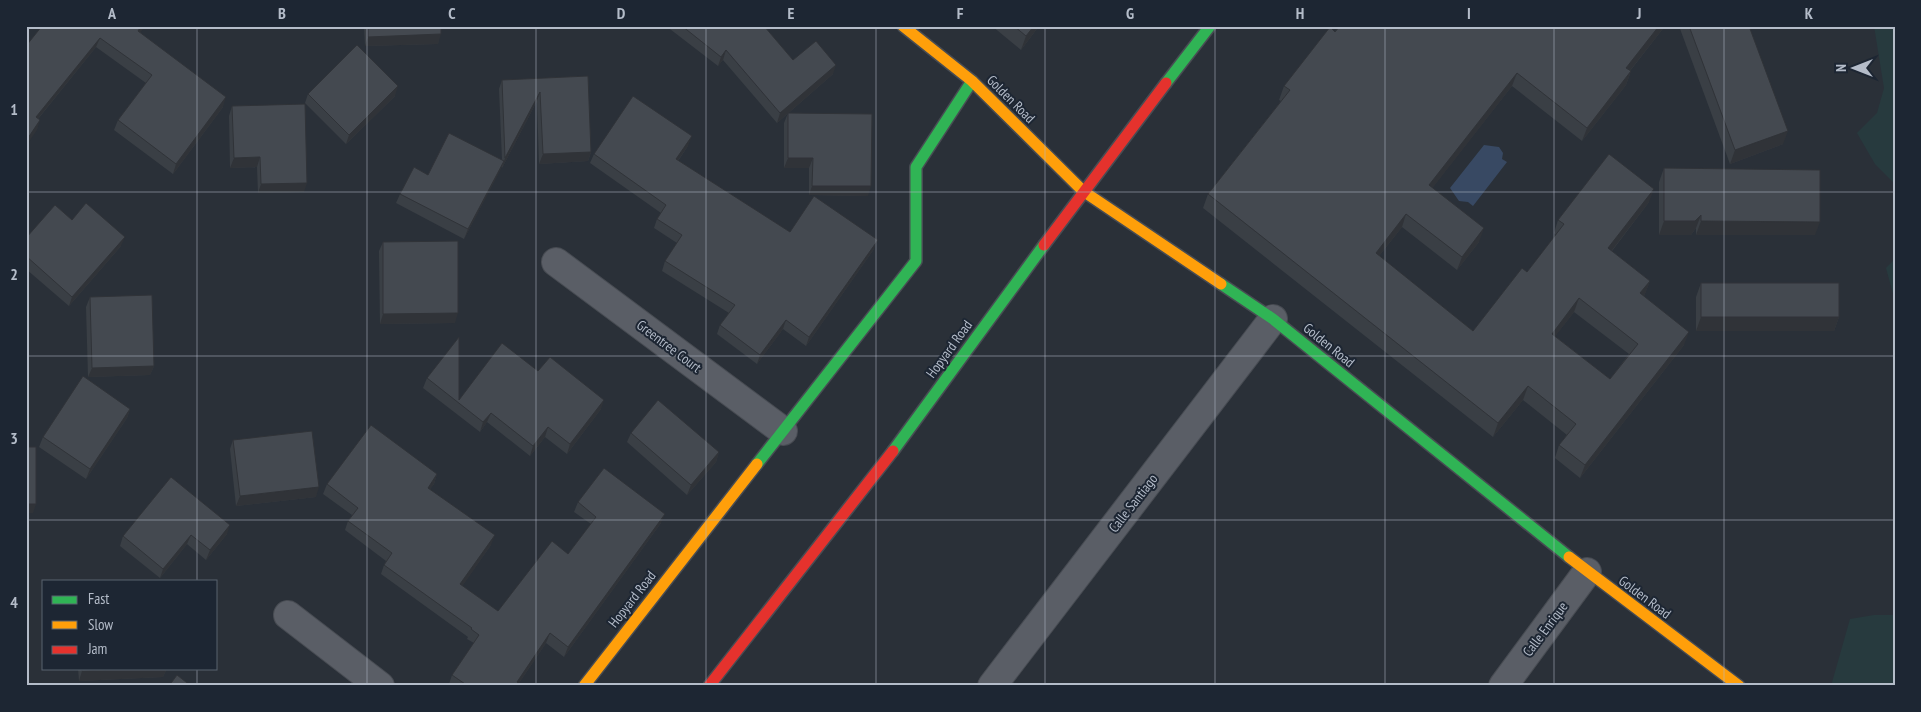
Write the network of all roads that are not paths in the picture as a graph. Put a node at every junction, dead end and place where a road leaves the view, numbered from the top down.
1 (903, 26) edge
2 (1210, 26) edge
3 (972, 81) junction
4 (1082, 191) junction
5 (556, 262) dead end
6 (1273, 319) junction
7 (783, 431) junction
8 (1588, 572) junction
9 (288, 615) dead end
10 (380, 686) edge
11 (584, 686) edge
12 (709, 686) edge
13 (992, 686) edge
14 (1503, 686) edge
15 (1739, 686) edge

1 - 3 street, Golden Road
2 - 4 street, Hopyard Road
3 - 4 street, Golden Road
3 - 7 street, Hopyard Road
4 - 6 street, Golden Road
4 - 12 street, Hopyard Road
5 - 7 street, Greentree Court
6 - 8 street, Golden Road
6 - 13 street, Calle Santiago
7 - 11 street, Hopyard Road
8 - 14 street, Calle Enrique
8 - 15 street, Golden Road
9 - 10 street

